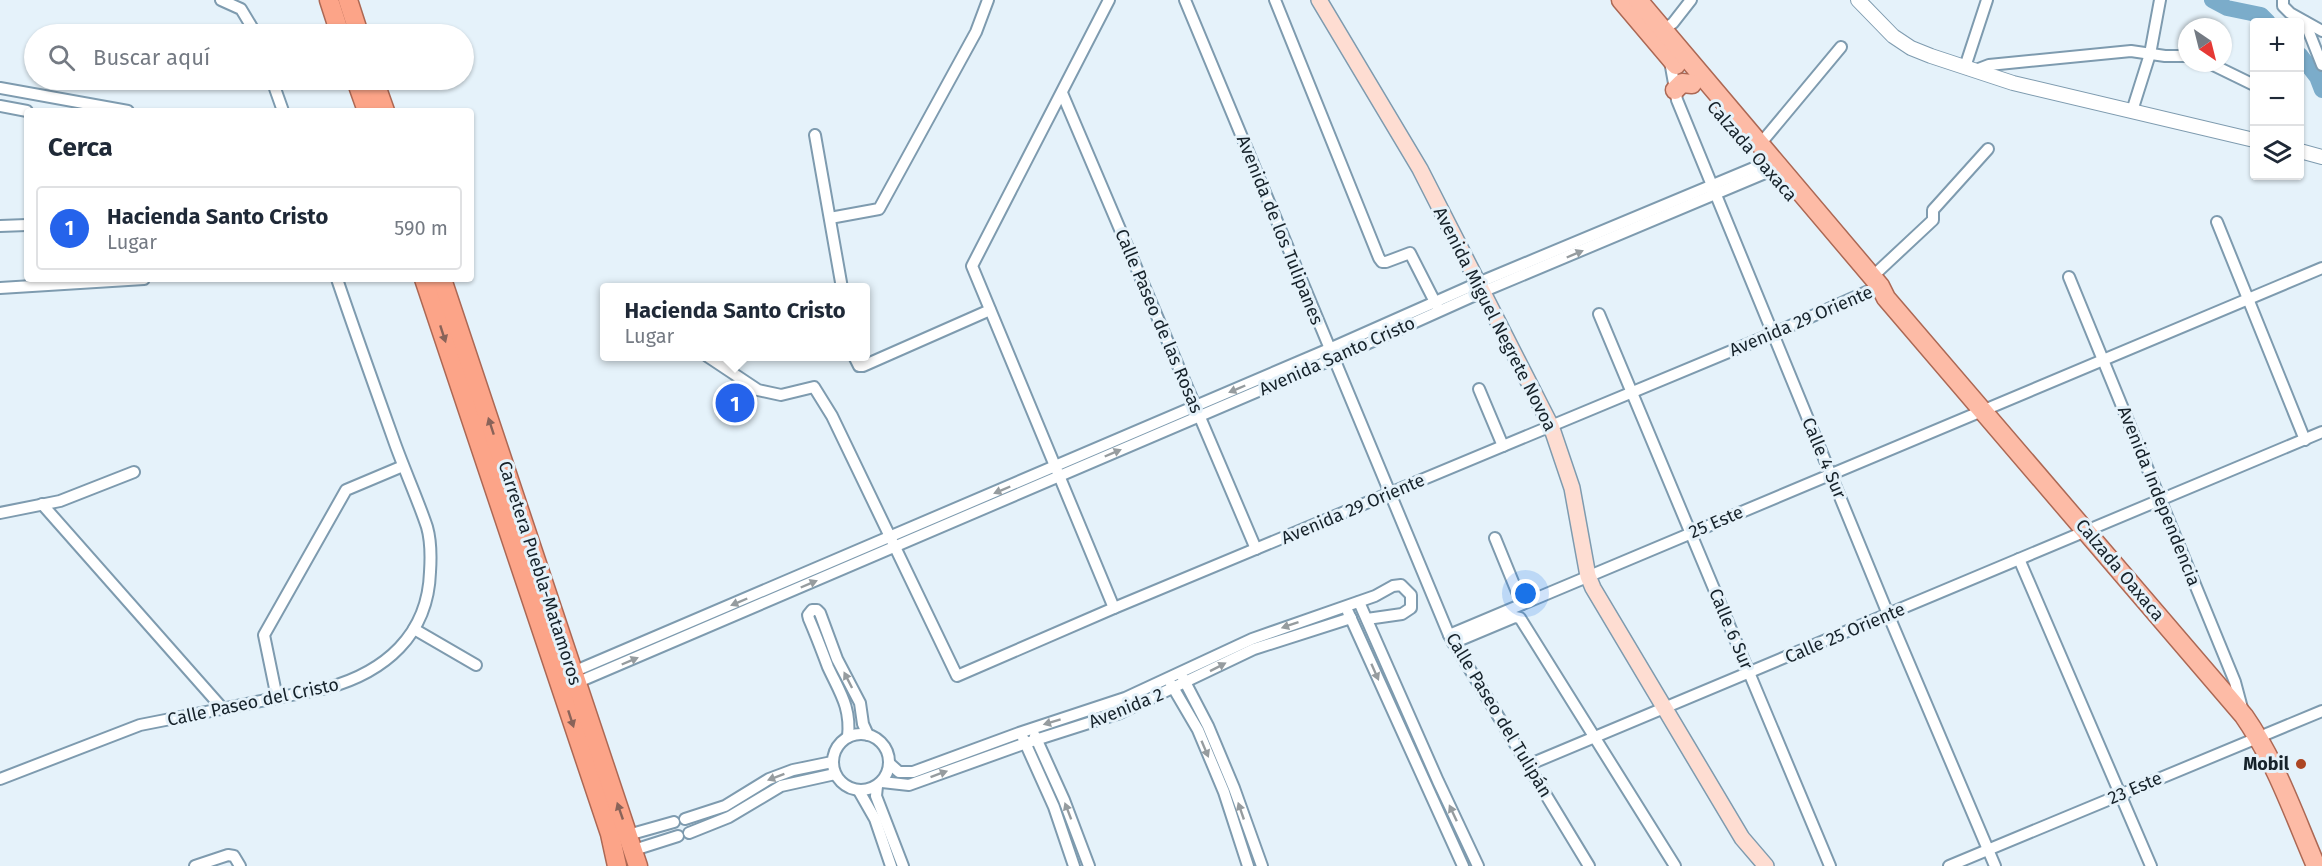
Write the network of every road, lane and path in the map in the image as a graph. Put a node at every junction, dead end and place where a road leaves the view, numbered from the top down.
1 (221, 0) edge
2 (329, 0) edge
3 (348, 0) edge
4 (988, 0) edge
5 (1109, 0) edge
6 (1185, 0) edge
7 (1275, 0) edge
8 (1319, 0) edge
9 (1622, 0) edge
10 (1638, 0) edge
11 (1691, 0) edge
12 (1858, 0) edge
13 (1987, 0) edge
14 (2160, 0) edge
15 (2283, 3) edge
16 (2306, 22) junction
17 (250, 24) edge
18 (337, 24) edge
19 (356, 24) edge
20 (2322, 30) edge
21 (1657, 33) junction
22 (1841, 47) dead end
23 (1675, 54) junction
24 (2150, 54) junction
25 (2178, 56) edge
26 (2322, 65) edge
27 (1970, 69) junction
28 (2227, 72) edge
29 (2250, 83) edge
30 (1692, 84) junction
31 (0, 88) edge
32 (276, 90) edge
33 (360, 90) edge
34 (378, 90) edge
35 (1675, 90) junction
36 (1062, 93) junction
37 (0, 106) edge
38 (111, 108) edge
39 (282, 108) edge
40 (366, 108) edge
41 (384, 108) edge
42 (24, 110) edge
43 (2132, 111) junction
44 (815, 135) dead end
45 (2250, 139) edge
46 (1761, 143) junction
47 (1988, 149) dead end
48 (2304, 152) edge
49 (2322, 157) edge
50 (1766, 167) junction
51 (1714, 190) junction
52 (830, 218) junction
53 (2217, 222) dead end
54 (24, 225) edge
55 (0, 226) edge
56 (2322, 268) edge
57 (2069, 277) dead end
58 (96, 282) edge
59 (338, 282) edge
60 (425, 282) edge
61 (443, 282) edge
62 (841, 283) edge
63 (0, 288) edge
64 (1480, 288) junction
65 (1878, 288) junction
66 (2249, 299) junction
67 (1438, 307) junction
68 (990, 310) junction
69 (1599, 314) dead end
70 (1772, 334) junction
71 (1331, 354) junction
72 (870, 356) edge
73 (2103, 360) junction
74 (713, 361) edge
75 (1479, 389) dead end
76 (1633, 392) junction
77 (1983, 410) junction
78 (1198, 411) junction
79 (1551, 426) junction
80 (2322, 432) edge
81 (2305, 440) junction
82 (1503, 446) junction
83 (403, 466) junction
84 (1057, 471) junction
85 (134, 472) dead end
86 (1831, 474) junction
87 (1390, 493) junction
88 (2161, 500) junction
89 (42, 504) junction
90 (0, 513) edge
91 (2086, 531) junction
92 (1691, 533) junction
93 (1495, 538) dead end
94 (892, 543) junction
95 (1256, 549) junction
96 (2019, 559) junction
97 (1588, 576) junction
98 (1359, 602) junction
99 (1522, 604) junction
100 (1346, 606) junction
101 (1114, 608) junction
102 (1888, 614) junction
103 (1351, 618) junction
104 (1367, 619) junction
105 (414, 629) junction
106 (1451, 639) junction
107 (476, 665) dead end
108 (1180, 673) junction
109 (1749, 673) junction
110 (575, 678) junction
111 (1168, 678) junction
112 (1186, 683) junction
113 (1174, 689) junction
114 (277, 698) junction
115 (223, 709) junction
116 (1665, 709) junction
117 (2322, 711) edge
118 (2244, 716) junction
119 (1031, 729) junction
120 (1019, 733) junction
121 (868, 735) junction
122 (848, 737) junction
123 (2258, 737) junction
124 (1595, 739) junction
125 (1031, 742) junction
126 (832, 762) junction
127 (890, 764) junction
128 (1528, 765) junction
129 (835, 774) junction
130 (0, 779) edge
131 (880, 784) junction
132 (859, 791) junction
133 (2121, 794) junction
134 (1988, 849) junction
135 (634, 850) edge
136 (237, 861) edge
137 (195, 866) edge
138 (617, 866) edge
139 (891, 866) edge
140 (903, 866) edge
141 (1074, 866) edge
142 (1089, 866) edge
143 (1248, 866) edge
144 (1262, 866) edge
145 (1463, 866) edge
146 (1478, 866) edge
147 (1589, 866) edge
148 (1675, 866) edge
149 (1766, 866) edge
150 (1830, 866) edge
151 (1949, 866) edge
152 (1995, 866) edge
153 (2151, 866) edge
154 (2316, 866) edge

1 - 17 street
2 - 18 highway
3 - 19 highway
4 - 52 street
5 - 36 street
6 - 71 street, Avenida de los Tulipanes
7 - 67 street
8 - 64 main road, Avenida Miguel Negrete Novoa
9 - 21 main road, Calzada Oaxaca
10 - 21 main road, Calzada Oaxaca
11 - 21 street
12 - 27 street
13 - 27 street
14 - 24 street
15 - 16 street
16 - 20 street
16 - 26 street
21 - 23 main road, Calzada Oaxaca
22 - 46 street
23 - 30 main road, Calzada Oaxaca
23 - 35 street, Calle 4 Sur
23 - 46 main road, Calzada Oaxaca
24 - 25 street
24 - 27 street
24 - 43 street
27 - 43 street
28 - 29 street
30 - 35 main road
30 - 50 main road, Calzada Oaxaca
31 - 38 street
32 - 39 street
33 - 40 highway
34 - 41 highway
35 - 51 street, Calle 4 Sur
36 - 68 street
36 - 78 street, Calle Paseo de las Rosas
37 - 42 street
43 - 45 street
44 - 52 street
46 - 65 main road, Calzada Oaxaca
47 - 65 street, Avenida 29 Oriente
48 - 49 street
50 - 51 street, Avenida Santo Cristo
50 - 65 main road, Calzada Oaxaca
51 - 64 street, Avenida Santo Cristo
51 - 70 street, Calle 4 Sur
52 - 62 street
53 - 66 street
54 - 55 street
56 - 66 street, 25 Este
57 - 73 street, Avenida Independencia
58 - 63 street
59 - 83 street, Calle Paseo del Cristo
60 -> 138 highway, Carretera Puebla-Matamoros
110 -> 61 highway, Carretera Puebla-Matamoros
64 - 67 street, Avenida Santo Cristo
64 - 79 main road, Avenida Miguel Negrete Novoa
65 - 70 street, Avenida 29 Oriente
65 - 77 main road, Calzada Oaxaca
66 - 73 street, 25 Este
66 - 81 street
67 - 71 street, Avenida Santo Cristo
68 - 72 street
68 - 84 street
69 - 76 street, Calle 6 Sur
70 - 76 street, Avenida 29 Oriente
70 - 86 street, Calle 4 Sur
71 - 78 street, Avenida Santo Cristo
71 - 87 street, Avenida de los Tulipanes
73 - 77 street, 25 Este
73 - 88 street, Avenida Independencia
74 - 94 street
75 - 82 street
76 - 79 street, Avenida 29 Oriente
76 - 92 street, Calle 6 Sur
77 - 86 street, 25 Este
77 - 91 main road, Calzada Oaxaca
78 - 84 street, Avenida Santo Cristo
78 - 95 street, Calle Paseo de las Rosas
79 - 82 street, Avenida 29 Oriente
79 - 97 main road, Avenida Miguel Negrete Novoa
80 - 81 street, Calle 25 Oriente
81 - 88 street, Calle 25 Oriente
82 - 87 street, Avenida 29 Oriente
83 - 105 street, Calle Paseo del Cristo
83 - 114 street
84 - 94 street, Avenida Santo Cristo
84 - 101 street
85 - 89 street
86 - 92 street, 25 Este
86 - 102 street, Calle 4 Sur
87 - 95 street, Avenida 29 Oriente
87 - 106 street, Calle Paseo del Tulipán
88 - 91 street, Calle 25 Oriente
88 - 118 street, Avenida Independencia
89 - 90 street
89 - 115 street
91 - 96 street, Calle 25 Oriente
91 - 118 main road, Calzada Oaxaca
92 - 97 street, 25 Este
92 - 109 street, Calle 6 Sur
93 - 99 street
94 - 101 street, Avenida 29 Oriente
94 - 110 street, Avenida Santo Cristo
95 - 101 street, Avenida 29 Oriente
96 - 102 street, Calle 25 Oriente
96 - 133 street
97 - 99 street, 25 Este
97 - 116 main road, Avenida Miguel Negrete Novoa
98 - 100 street, Avenida 2
98 - 104 street
98 - 104 street, Avenida 2
99 - 106 street, 25 Este
100 - 103 street
100 -> 108 street, Avenida 2
102 - 109 street, Calle 25 Oriente
102 - 134 street, Calle 4 Sur
112 -> 103 street, Avenida 2
103 -> 145 street
146 -> 104 street
105 - 107 street
105 - 114 street, Calle Paseo del Cristo
106 - 124 street
106 - 128 street, Calle Paseo del Tulipán
108 - 111 street, Avenida 2
108 - 112 street
109 - 116 street, Calle 25 Oriente
109 - 150 street, Calle 6 Sur
135 -> 110 highway, Carretera Puebla-Matamoros
111 - 113 street
111 -> 119 street, Avenida 2
112 - 113 street, Avenida 2
144 -> 112 street
113 - 125 street, Avenida 2
113 -> 143 street
114 - 115 street, Calle Paseo del Cristo
115 - 130 street, Calle Paseo del Cristo
116 - 124 street, Calle 25 Oriente
116 - 149 main road, Avenida Miguel Negrete Novoa
117 - 123 street, 23 Este
118 - 123 main road, Calzada Oaxaca
119 - 120 street, Avenida 2
119 - 125 street
120 - 125 street
120 - 127 street, Avenida 2
121 - 122 street
121 -> 122 street
121 - 127 street
122 - 126 street
123 - 133 street, 23 Este
123 - 154 main road, Calzada Oaxaca
124 - 128 street, Calle 25 Oriente
124 - 148 street
131 -> 125 street, Avenida 2
125 - 141 street
142 -> 125 street
126 - 129 street
126 -> 135 street
127 - 131 street
128 - 147 street, Calle Paseo del Tulipán
129 - 132 street
129 - 135 street
131 - 132 street
131 - 140 street
132 - 139 street
133 - 134 street, 23 Este
133 - 153 street
134 - 151 street, 23 Este
134 - 152 street, Calle 4 Sur
136 - 137 street

